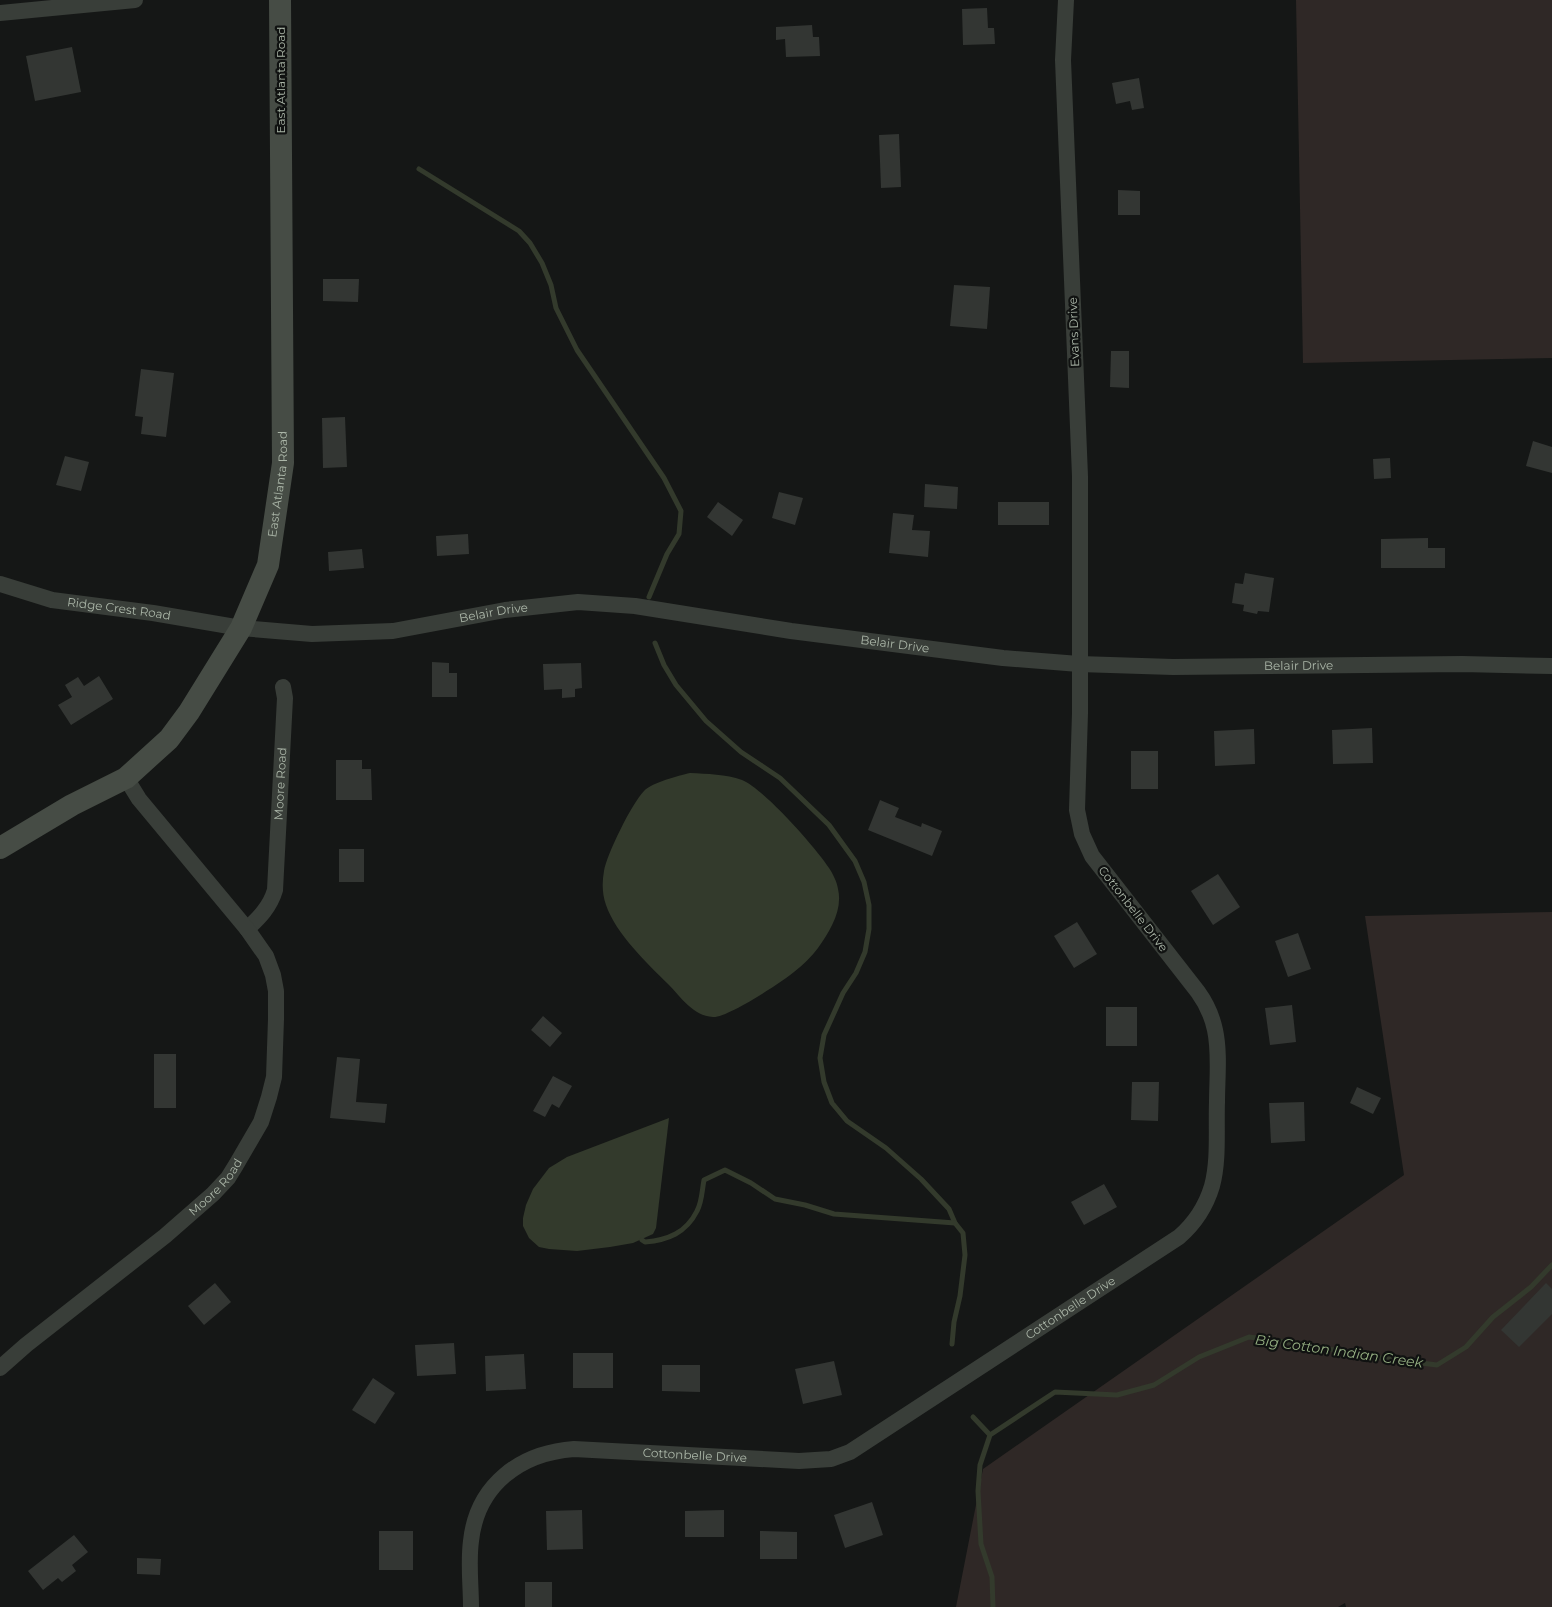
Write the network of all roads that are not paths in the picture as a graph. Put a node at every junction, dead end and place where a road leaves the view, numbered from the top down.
1 (135, 0) edge
2 (280, 0) edge
3 (1066, 0) edge
4 (0, 13) edge
5 (0, 584) edge
6 (241, 628) junction
7 (1079, 664) junction
8 (1552, 666) edge
9 (283, 687) dead end
10 (126, 778) junction
11 (0, 848) edge
12 (246, 930) junction
13 (0, 1368) edge
14 (471, 1607) edge

1 - 4 street
2 - 6 street, East Atlanta Road
3 - 7 street, Evans Drive
5 - 6 street, Ridge Crest Road
6 - 7 street, Belair Drive
6 - 10 street, East Atlanta Road
7 - 8 street, Belair Drive
7 - 14 street, Cottonbelle Drive
9 - 12 street, Moore Road
10 - 11 street, East Atlanta Road
10 - 12 street, Moore Road
12 - 13 street, Moore Road

